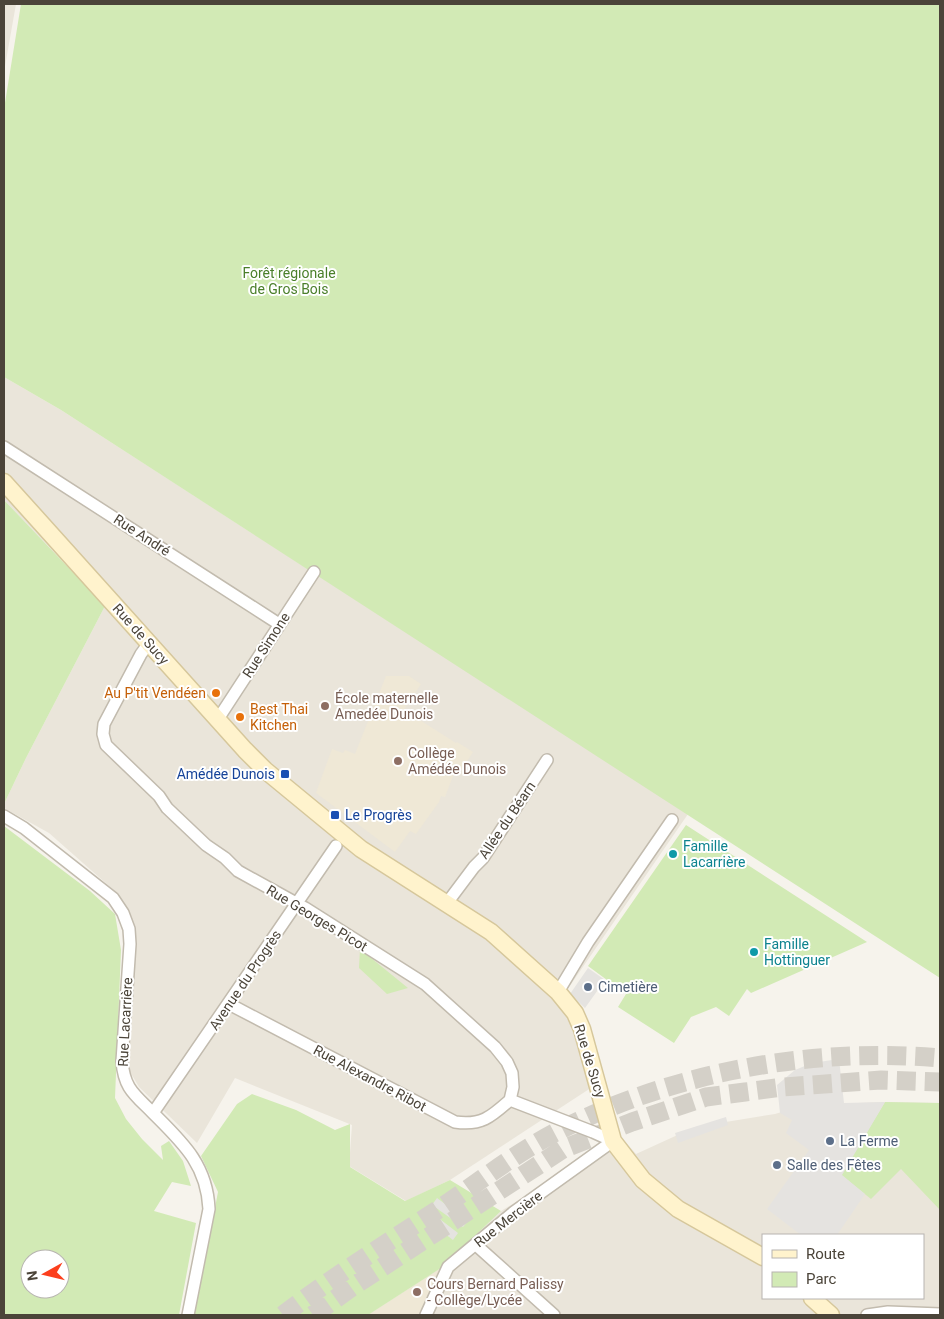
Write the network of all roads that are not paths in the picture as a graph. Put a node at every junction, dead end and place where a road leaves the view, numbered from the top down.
1 (4, 447) edge
2 (4, 482) edge
3 (314, 572) dead end
4 (279, 624) junction
5 (149, 643) junction
6 (218, 719) junction
7 (547, 760) dead end
8 (4, 816) edge
9 (672, 820) dead end
10 (336, 846) dead end
11 (296, 903) junction
12 (447, 903) junction
13 (558, 992) junction
14 (229, 1004) junction
15 (510, 1100) junction
16 (154, 1113) junction
17 (613, 1141) junction
18 (476, 1245) junction
19 (762, 1256) edge
20 (813, 1299) edge
21 (940, 1314) edge
22 (188, 1315) edge
23 (426, 1315) edge
24 (554, 1315) edge
25 (831, 1315) edge
26 (867, 1315) edge

1 - 4 street, Rue André
2 - 5 main road, Rue de Sucy
3 - 4 street, Rue Simone
4 - 6 street, Rue Simone
5 - 6 main road, Rue de Sucy
5 - 11 street, Rue Georges Picot
6 - 12 main road, Rue de Sucy
7 - 12 street, Allée du Béarn
8 - 16 street, Rue Lacarrière
9 - 13 street
10 - 11 street, Avenue du Progrès
11 - 14 street, Avenue du Progrès
11 - 15 street, Rue Georges Picot
12 - 13 main road, Rue de Sucy
13 - 17 main road, Rue de Sucy
14 - 15 street, Rue Alexandre Ribot
14 - 16 street, Avenue du Progrès
15 - 17 street
16 - 22 street, Rue Lacarrière
17 - 18 street, Rue Mercière
17 - 19 main road, Rue de Sucy
18 - 23 street, Rue Mercière
18 - 24 street
20 - 25 main road
21 - 26 street

